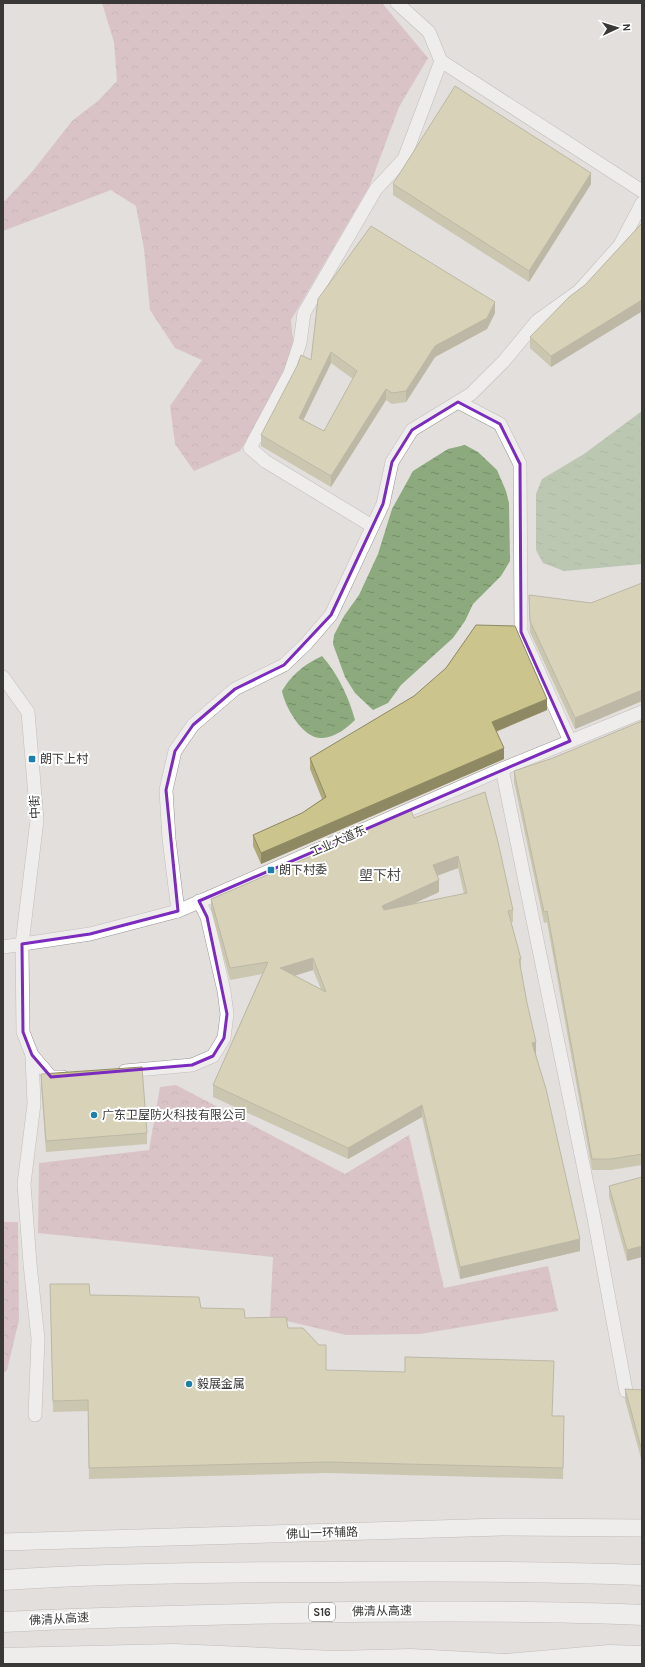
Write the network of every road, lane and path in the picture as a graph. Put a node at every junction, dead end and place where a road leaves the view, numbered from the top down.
1 (397, 3) edge
2 (441, 61) junction
3 (642, 191) edge
4 (642, 203) edge
5 (458, 402) junction
6 (372, 526) junction
7 (3, 677) edge
8 (642, 712) edge
9 (570, 741) junction
10 (502, 769) junction
11 (199, 902) junction
12 (178, 910) junction
13 (22, 944) junction
14 (3, 947) edge
15 (32, 1055) junction
16 (115, 1072) edge
17 (79, 1075) edge
18 (626, 1391) edge
19 (35, 1415) dead end
20 (642, 1528) edge
21 (3, 1542) edge
22 (642, 1575) edge
23 (3, 1580) edge
24 (642, 1615) edge
25 (3, 1622) edge
26 (642, 1656) edge
27 (250, 1657) junction
28 (3, 1658) edge
29 (158, 1664) edge
30 (505, 1664) edge

1 - 2 street
2 - 3 street
2 - 6 street
4 - 5 street
5 - 6 street
5 - 9 street
6 - 12 street
7 - 13 street, 中街
8 - 9 street, 工业大道东
9 - 10 street, 工业大道东
10 - 11 street, 工业大道东
10 - 18 street
11 - 12 street, 工业大道东
11 - 16 street
12 - 13 street, 工业大道东
13 - 14 street, 工业大道东
13 - 15 street, 中街
15 - 17 street
15 - 19 street
20 - 21 main road, 佛山一环辅路
22 - 23 highway
24 - 25 highway, 佛清从高速 / S16
26 - 30 highway
27 - 28 highway
27 - 29 highway
27 - 30 highway

